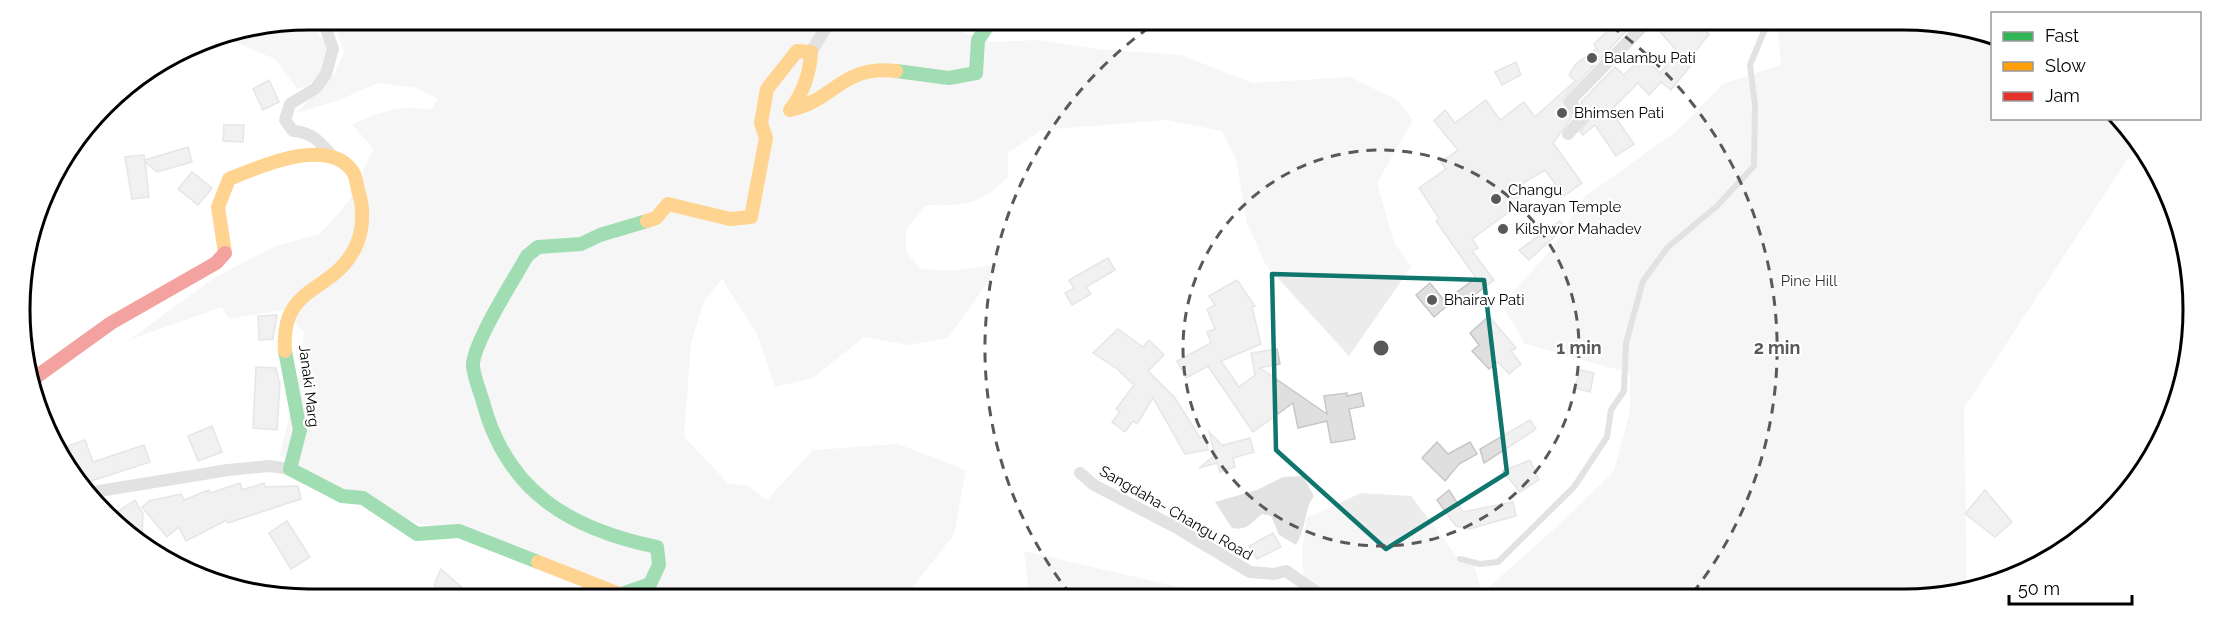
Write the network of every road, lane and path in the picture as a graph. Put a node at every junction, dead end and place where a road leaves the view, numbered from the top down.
1 (327, 30) edge
2 (824, 30) edge
3 (985, 30) edge
4 (1639, 30) edge
5 (1765, 30) edge
6 (810, 52) junction
7 (1568, 134) dead end
8 (332, 156) junction
9 (38, 375) edge
10 (290, 469) junction
11 (1080, 473) dead end
12 (97, 491) edge
13 (1460, 559) dead end
14 (609, 589) edge
15 (636, 589) edge
16 (1312, 589) edge

1 - 8 street
2 - 6 street
3 - 6 street
4 - 7 street
5 - 13 lane
6 - 15 street
8 - 9 street
8 - 10 street, Janaki Marg
10 - 12 street
10 - 14 street
11 - 16 street, Sangdaha- Changu Road

